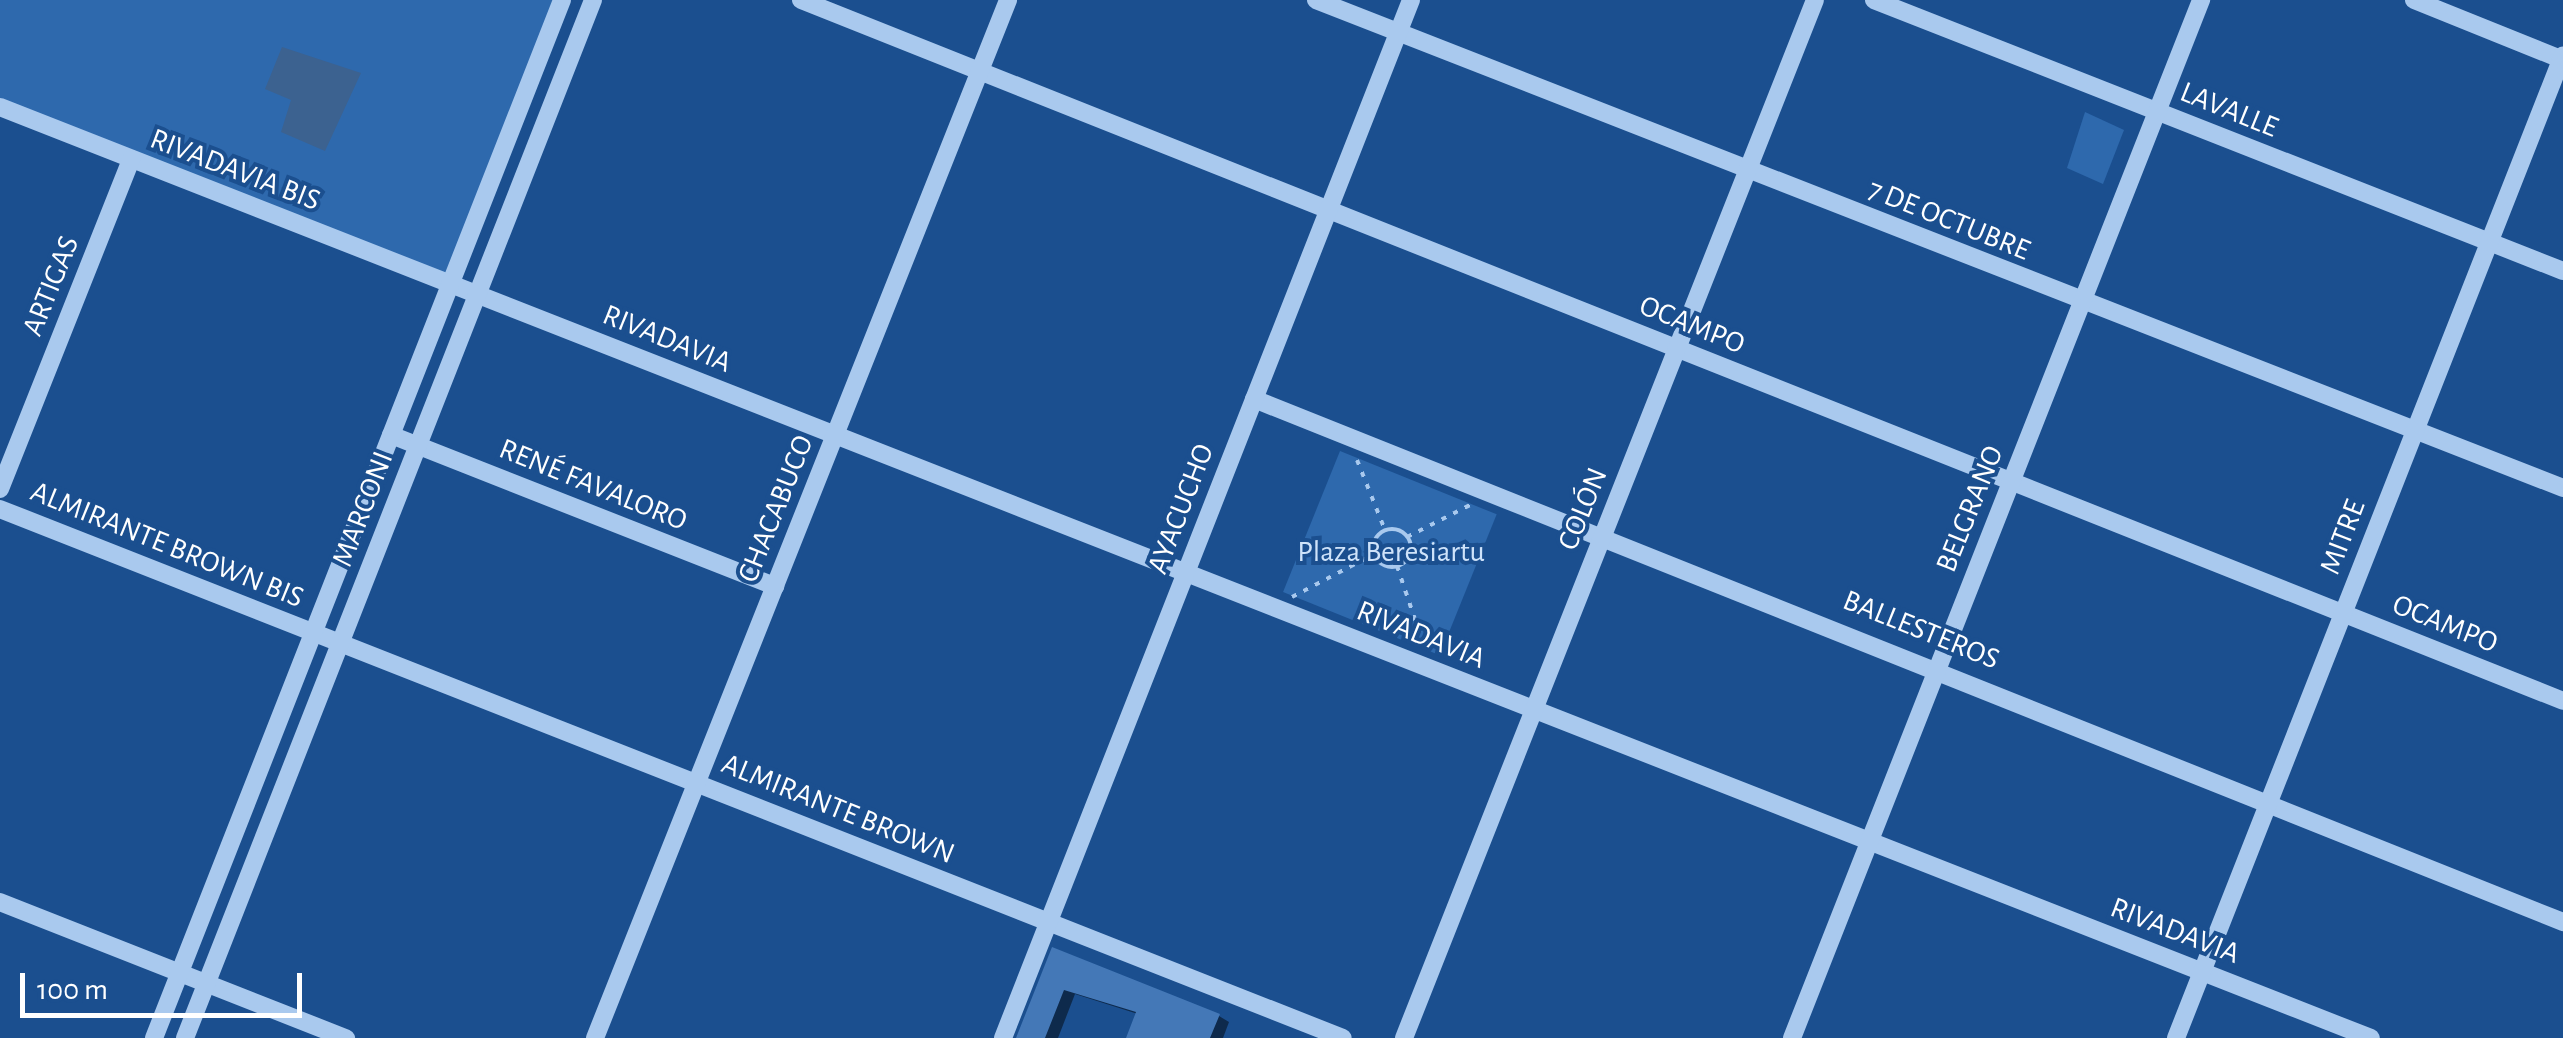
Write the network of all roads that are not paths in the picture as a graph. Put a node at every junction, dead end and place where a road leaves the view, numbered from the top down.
1 (562, 0) edge
2 (592, 0) edge
3 (801, 0) edge
4 (1008, 0) edge
5 (1316, 0) edge
6 (1411, 0) edge
7 (1815, 0) edge
8 (1874, 0) edge
9 (2200, 0) edge
10 (2414, 0) edge
11 (1398, 32) junction
12 (2562, 58) edge
13 (980, 71) junction
14 (0, 107) edge
15 (2156, 111) junction
16 (130, 159) junction
17 (1748, 170) junction
18 (1329, 210) junction
19 (2489, 242) junction
20 (2563, 271) edge
21 (450, 284) junction
22 (475, 292) junction
23 (2082, 302) junction
24 (1677, 348) junction
25 (1254, 399) junction
26 (2413, 432) junction
27 (391, 435) junction
28 (835, 435) junction
29 (417, 445) junction
30 (2011, 481) junction
31 (0, 488) edge
32 (2563, 488) edge
33 (0, 509) edge
34 (1603, 533) junction
35 (1186, 573) junction
36 (775, 586) junction
37 (2343, 613) junction
38 (314, 632) junction
39 (340, 643) junction
40 (1938, 666) junction
41 (2563, 701) edge
42 (1534, 710) junction
43 (696, 783) junction
44 (2270, 798) junction
45 (1870, 841) junction
46 (0, 902) edge
47 (1048, 922) junction
48 (2563, 922) edge
49 (180, 972) junction
50 (2202, 972) junction
51 (207, 982) junction
52 (154, 1038) edge
53 (185, 1038) edge
54 (346, 1038) edge
55 (595, 1038) edge
56 (1002, 1038) edge
57 (1342, 1038) edge
58 (1404, 1038) edge
59 (1792, 1038) edge
60 (2176, 1038) edge
61 (2371, 1038) edge

1 - 21 street, MARCONI
2 - 22 street, MARCONI
3 - 13 street, OCAMPO
4 - 13 street, CHACABUCO
5 - 11 street, 7 DE OCTUBRE
6 - 11 street, AYACUCHO
7 - 17 street, COLÓN
8 - 15 street, LAVALLE
9 - 15 street, BELGRANO
10 - 12 street
11 - 17 street, 7 DE OCTUBRE
11 - 18 street, AYACUCHO
12 - 19 street, MITRE
13 - 18 street, OCAMPO
13 - 28 street, CHACABUCO
14 - 16 street, RIVADAVIA BIS
15 - 19 street, LAVALLE
15 - 23 street, BELGRANO
16 - 21 street, RIVADAVIA BIS
16 - 31 street, ARTIGAS
17 - 23 street, 7 DE OCTUBRE
17 - 24 street, COLÓN
18 - 24 street, OCAMPO
18 - 25 street, AYACUCHO
19 - 20 street, LAVALLE
19 - 26 street, MITRE
21 - 22 street, RIVADAVIA
21 - 27 street, MARCONI
22 - 28 street, RIVADAVIA
22 - 29 street, MARCONI
23 - 26 street, 7 DE OCTUBRE
23 - 30 street, BELGRANO
24 - 30 street, OCAMPO
24 - 34 street, COLÓN
25 - 34 street, BALLESTEROS
25 - 35 street, AYACUCHO
26 - 32 street, 7 DE OCTUBRE
26 - 37 street, MITRE
27 - 29 street, RENÉ FAVALORO
27 - 38 street, MARCONI
28 - 35 street, RIVADAVIA
28 - 36 street, CHACABUCO
29 - 36 street, RENÉ FAVALORO
29 - 39 street, MARCONI
30 - 37 street, OCAMPO
30 - 40 street, BELGRANO
33 - 38 street, ALMIRANTE BROWN BIS
34 - 40 street, BALLESTEROS
34 - 42 street, COLÓN
35 - 42 street, RIVADAVIA
35 - 47 street, AYACUCHO
36 - 43 street, CHACABUCO
37 - 41 street, OCAMPO
37 - 44 street, MITRE
38 - 39 street, ALMIRANTE BROWN
38 - 49 street, MARCONI
39 - 43 street, ALMIRANTE BROWN
39 - 51 street, MARCONI
40 - 44 street, BALLESTEROS
40 - 45 street, BELGRANO
42 - 45 street, RIVADAVIA
42 - 58 street, COLÓN
43 - 47 street, ALMIRANTE BROWN
43 - 55 street, CHACABUCO
44 - 48 street, BALLESTEROS
44 - 50 street, MITRE
45 - 50 street, RIVADAVIA
45 - 59 street, BELGRANO
46 - 49 street
47 - 56 street, AYACUCHO
47 - 57 street, ALMIRANTE BROWN
49 - 51 street
49 - 52 street, MARCONI
50 - 60 street, MITRE
50 - 61 street, RIVADAVIA
51 - 53 street, MARCONI
51 - 54 street

